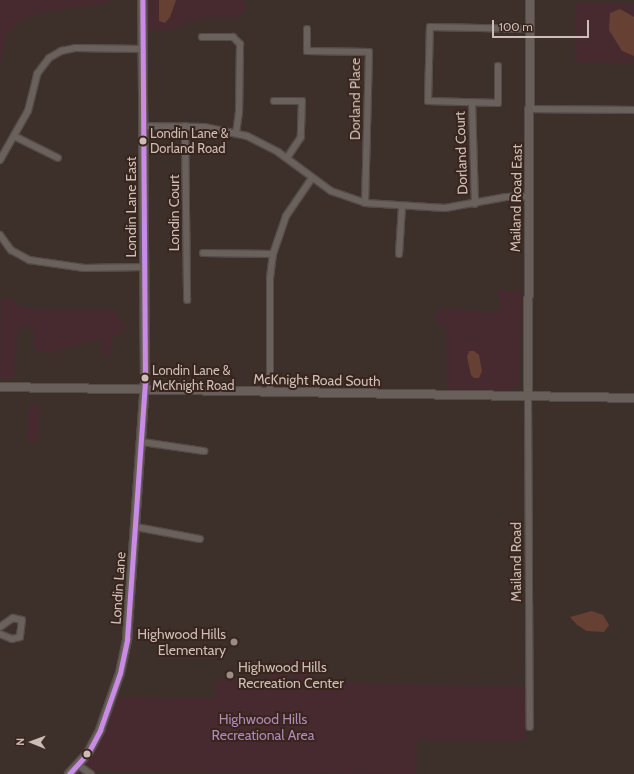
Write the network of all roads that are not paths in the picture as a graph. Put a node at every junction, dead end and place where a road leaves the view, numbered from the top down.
1 (142, 0) edge
2 (530, 0) edge
3 (307, 29) dead end
4 (530, 29) junction
5 (202, 37) dead end
6 (143, 50) junction
7 (498, 66) dead end
8 (274, 101) dead end
9 (472, 102) junction
10 (530, 109) junction
11 (634, 110) edge
12 (143, 126) junction
13 (185, 126) junction
14 (236, 133) junction
15 (14, 136) junction
16 (58, 158) dead end
17 (287, 158) junction
18 (0, 160) edge
19 (312, 178) junction
20 (530, 196) junction
21 (365, 203) junction
22 (475, 204) junction
23 (402, 206) junction
24 (0, 235) edge
25 (203, 253) dead end
26 (273, 254) junction
27 (399, 254) dead end
28 (144, 267) junction
29 (186, 300) dead end
30 (0, 387) edge
31 (144, 390) junction
32 (270, 392) junction
33 (528, 396) junction
34 (634, 398) edge
35 (142, 442) junction
36 (204, 451) dead end
37 (136, 527) junction
38 (200, 539) dead end
39 (0, 627) edge
40 (0, 634) edge
41 (530, 727) dead end
42 (78, 764) junction
43 (69, 774) edge
44 (91, 774) edge

1 - 6 street, Londin Lane East
2 - 4 street, Mailand Road East
3 - 21 street, Dorland Place
4 - 9 street, Dorland Court
4 - 10 street, Mailand Road East
5 - 14 street
6 - 12 street, Londin Lane East
6 - 15 street
7 - 9 street, Dorland Court
8 - 17 street
9 - 22 street, Dorland Court
10 - 11 street
10 - 20 street, Mailand Road East
12 - 13 street
12 - 28 street, Londin Lane East
13 - 14 street
13 - 29 street, Londin Court
14 - 17 street
15 - 16 street
15 - 18 street
17 - 19 street
19 - 21 street
19 - 26 street
20 - 22 street
20 - 33 street, Mailand Road East
21 - 23 street
22 - 23 street
23 - 27 street
24 - 28 street
25 - 26 street
26 - 32 street
28 - 31 street, Londin Lane East
30 - 31 street, McKnight Road South
31 - 32 street, McKnight Road South
31 - 35 street, Londin Lane
32 - 33 street, McKnight Road South
33 - 34 street, McKnight Road South
33 - 41 street, Mailand Road
35 - 36 street
35 - 37 street, Londin Lane
37 - 38 street
37 - 42 street, Londin Lane
39 - 40 street
42 - 43 street, Londin Lane
42 - 44 street

